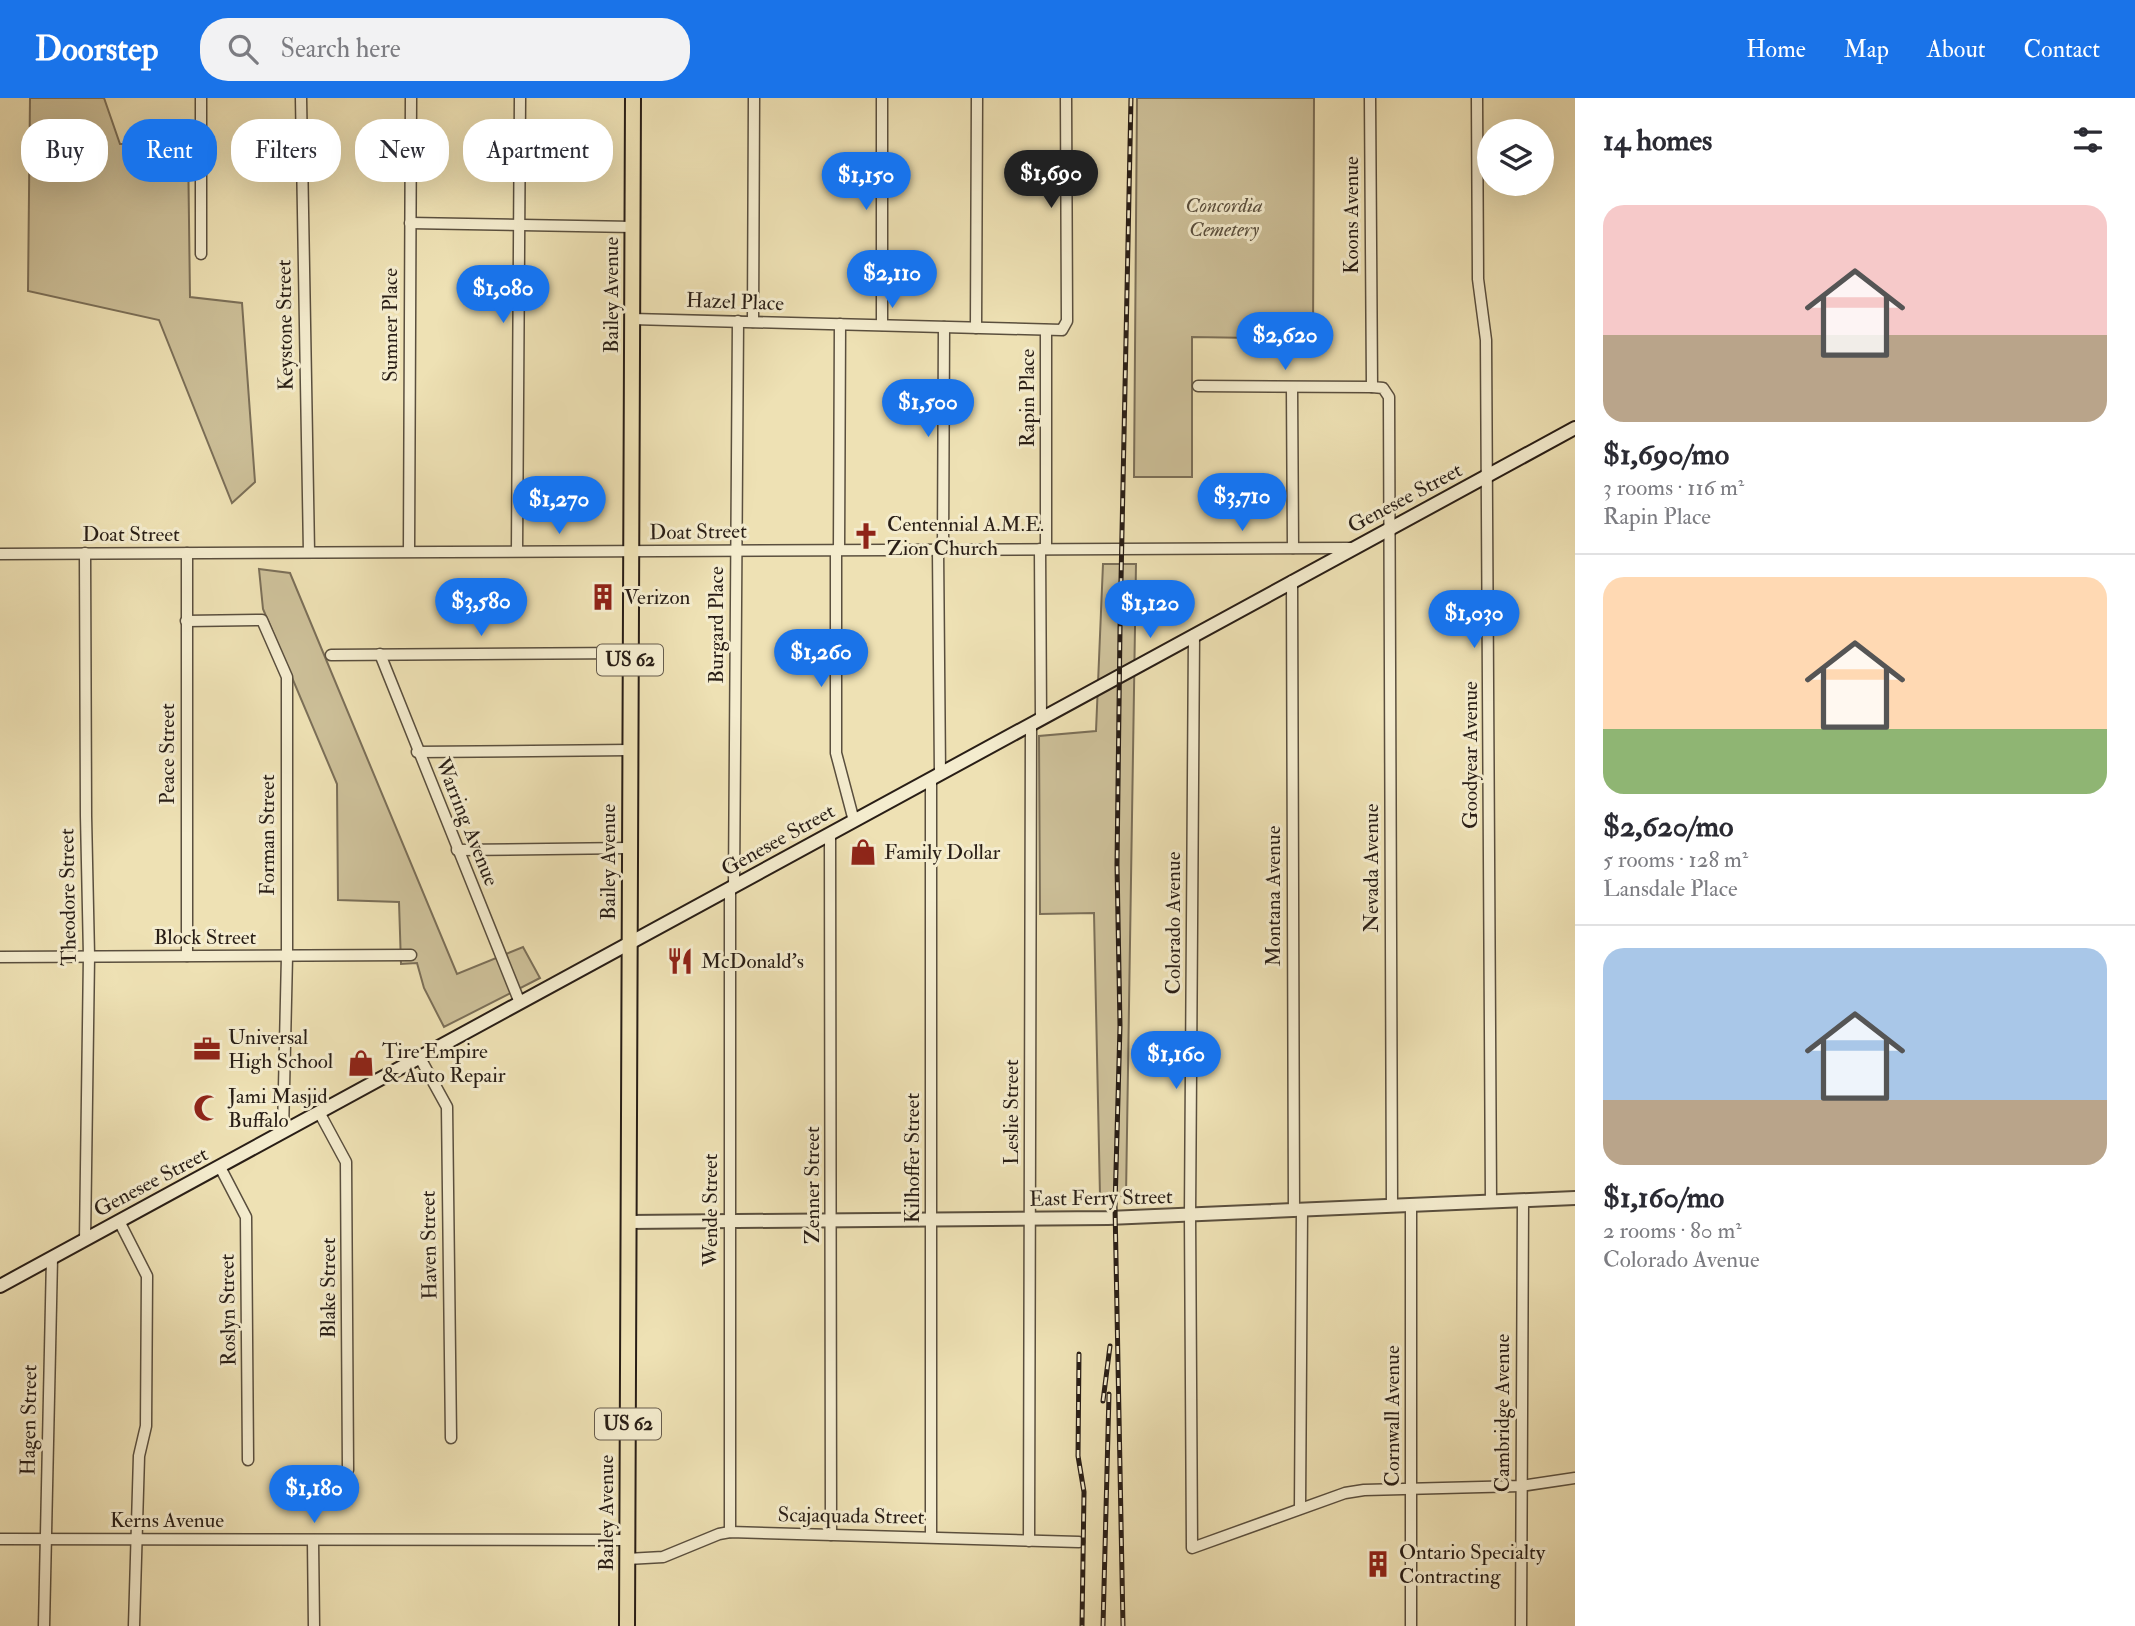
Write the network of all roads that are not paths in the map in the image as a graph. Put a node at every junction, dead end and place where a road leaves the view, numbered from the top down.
1 (201, 98) edge
2 (301, 98) edge
3 (411, 98) edge
4 (520, 98) edge
5 (634, 98) edge
6 (754, 98) edge
7 (882, 98) edge
8 (976, 98) edge
9 (1066, 98) edge
10 (1370, 98) edge
11 (1477, 98) edge
12 (410, 223) junction
13 (519, 225) junction
14 (633, 227) junction
15 (201, 254) dead end
16 (632, 319) junction
17 (738, 321) junction
18 (753, 322) junction
19 (840, 324) junction
20 (882, 326) junction
21 (944, 327) junction
22 (976, 328) junction
23 (1046, 330) junction
24 (1198, 386) dead end
25 (1372, 387) junction
26 (1292, 388) junction
27 (1575, 428) edge
28 (1488, 476) junction
29 (1389, 529) junction
30 (1293, 548) junction
31 (1354, 548) junction
32 (1043, 549) junction
33 (837, 550) junction
34 (941, 550) junction
35 (409, 551) junction
36 (517, 551) junction
37 (736, 551) junction
38 (187, 552) junction
39 (309, 552) junction
40 (631, 552) junction
41 (85, 553) junction
42 (0, 554) edge
43 (1292, 581) junction
44 (186, 621) junction
45 (1194, 635) junction
46 (631, 653) junction
47 (380, 654) junction
48 (331, 655) dead end
49 (1036, 722) junction
50 (630, 750) junction
51 (417, 752) junction
52 (936, 776) junction
53 (854, 821) junction
54 (830, 834) junction
55 (629, 848) junction
56 (457, 850) junction
57 (732, 887) junction
58 (629, 943) junction
59 (89, 956) junction
60 (187, 956) junction
61 (287, 956) junction
62 (411, 956) dead end
63 (0, 957) edge
64 (520, 1003) junction
65 (420, 1058) junction
66 (319, 1112) junction
67 (283, 1132) junction
68 (220, 1167) junction
69 (1575, 1198) edge
70 (1523, 1200) junction
71 (1491, 1202) junction
72 (1411, 1205) junction
73 (1392, 1206) junction
74 (1298, 1210) junction
75 (1190, 1215) junction
76 (931, 1219) junction
77 (1031, 1219) junction
78 (831, 1220) junction
79 (118, 1221) junction
80 (730, 1221) junction
81 (628, 1222) junction
82 (85, 1240) junction
83 (52, 1258) junction
84 (0, 1286) edge
85 (451, 1438) dead end
86 (248, 1460) dead end
87 (348, 1470) dead end
88 (1575, 1478) edge
89 (1521, 1486) junction
90 (1411, 1489) junction
91 (1300, 1508) junction
92 (730, 1532) junction
93 (831, 1535) junction
94 (931, 1537) junction
95 (0, 1539) edge
96 (46, 1539) junction
97 (136, 1540) junction
98 (627, 1540) junction
99 (313, 1541) junction
100 (1029, 1541) junction
101 (1079, 1542) dead end
102 (627, 1559) junction
103 (44, 1626) edge
104 (134, 1626) edge
105 (314, 1626) edge
106 (627, 1626) edge
107 (1411, 1626) edge
108 (1521, 1626) edge

1 - 15 street
2 - 39 street, Keystone Street
3 - 12 street, Sumner Place
4 - 13 street
5 - 14 main road, Bailey Avenue / US 62
6 - 18 street
7 - 20 street
8 - 22 street
9 - 23 street, Rapin Place
10 - 25 street, Koons Avenue
11 - 28 street, Goodyear Avenue
12 - 13 street
12 - 35 street, Sumner Place
13 - 14 street
13 - 36 street
14 - 16 main road, Bailey Avenue / US 62
16 - 17 street, Hazel Place
16 - 40 main road, Bailey Avenue / US 62
17 - 18 street, Hazel Place
17 - 37 street, Burgard Place
18 - 19 street, Hazel Place
19 - 20 street, Hazel Place
19 - 33 street
20 - 21 street, Hazel Place
21 - 22 street, Hazel Place
21 - 34 street, Kilhoffer Street
22 - 23 street, Hazel Place
23 - 32 street, Rapin Place
24 - 26 street
25 - 26 street
25 - 29 street
26 - 30 street
27 - 28 main road, Genesee Street
28 - 29 main road, Genesee Street
28 - 71 street, Goodyear Avenue
29 - 31 main road, Genesee Street
29 - 73 street, Nevada Avenue
30 - 31 street, Doat Street
30 - 32 street, Doat Street
31 - 43 main road, Genesee Street
32 - 34 street, Doat Street
32 - 49 street, Rapin Place
33 - 34 street, Doat Street
33 - 37 street, Doat Street
33 - 53 street
34 - 52 street, Kilhoffer Street
35 - 36 street, Doat Street
35 - 39 street, Doat Street
36 - 40 street, Doat Street
37 - 40 street, Doat Street
37 - 57 street, Burgard Place
38 - 39 street, Doat Street
38 - 41 street, Doat Street
38 - 44 street, Peace Street
40 - 46 main road, Bailey Avenue / US 62
41 - 42 street, Doat Street
41 - 59 street, Theodore Street
43 - 45 main road, Genesee Street
43 - 74 street, Montana Avenue
44 - 60 street, Peace Street
44 - 61 street, Forman Street
45 - 49 main road, Genesee Street
45 - 75 street, Colorado Avenue
46 - 47 street
46 - 50 main road, Bailey Avenue / US 62
47 - 48 street
47 - 51 street, Warring Avenue
49 - 52 main road, Genesee Street
49 - 77 street, Leslie Street
50 - 51 street
50 - 55 main road, Bailey Avenue / US 62
51 - 56 street, Warring Avenue
52 - 53 main road, Genesee Street
52 - 76 street, Kilhoffer Street
53 - 54 main road, Genesee Street
54 - 57 main road, Genesee Street
54 - 78 street, Zenner Street
55 - 56 street
55 - 58 main road, Bailey Avenue / US 62
56 - 64 street, Warring Avenue
57 - 58 main road, Genesee Street
57 - 80 street, Wende Street
58 - 64 main road, Genesee Street
58 - 81 main road, Bailey Avenue / US 62
59 - 60 street, Block Street
59 - 63 street, Block Street
59 - 82 street, Theodore Street
60 - 61 street, Block Street
61 - 62 street, Block Street
61 - 67 street, Forman Street
64 - 65 main road, Genesee Street
65 - 66 main road, Genesee Street
65 - 85 street, Haven Street
66 - 67 main road, Genesee Street
66 - 87 street, Blake Street
67 - 68 main road, Genesee Street
68 - 79 main road, Genesee Street
68 - 86 street, Roslyn Street
69 - 70 main road, East Ferry Street
70 - 71 main road, East Ferry Street
70 - 89 street, Cambridge Avenue
71 - 72 main road, East Ferry Street
72 - 73 main road, East Ferry Street
72 - 90 street, Cornwall Avenue
73 - 74 main road, East Ferry Street
74 - 75 main road, East Ferry Street
74 - 91 street, Montana Avenue
75 - 77 main road, East Ferry Street
75 - 91 street, Colorado Avenue
76 - 77 main road, East Ferry Street
76 - 78 main road, East Ferry Street
76 - 94 street, Kilhoffer Street
77 - 100 street, Leslie Street
78 - 80 main road, East Ferry Street
78 - 93 street, Zenner Street
79 - 82 main road, Genesee Street
79 - 97 street
80 - 81 main road, East Ferry Street
80 - 92 street, Wende Street
81 - 98 main road, Bailey Avenue / US 62
82 - 83 main road, Genesee Street
83 - 84 main road, Genesee Street
83 - 96 street, Hagen Street
88 - 89 street
89 - 90 street
89 - 108 street, Cambridge Avenue
90 - 91 street
90 - 107 street, Cornwall Avenue
92 - 93 street, Scajaquada Street
92 - 102 street, Scajaquada Street
93 - 94 street, Scajaquada Street
94 - 100 street, Scajaquada Street
95 - 96 street, Kerns Avenue
96 - 97 street, Kerns Avenue
96 - 103 street, Hagen Street
97 - 99 street, Kerns Avenue
97 - 104 street
98 - 99 street, Kerns Avenue
98 - 102 main road, Bailey Avenue / US 62
99 - 105 street
100 - 101 street, Scajaquada Street
102 - 106 main road, Bailey Avenue / US 62

